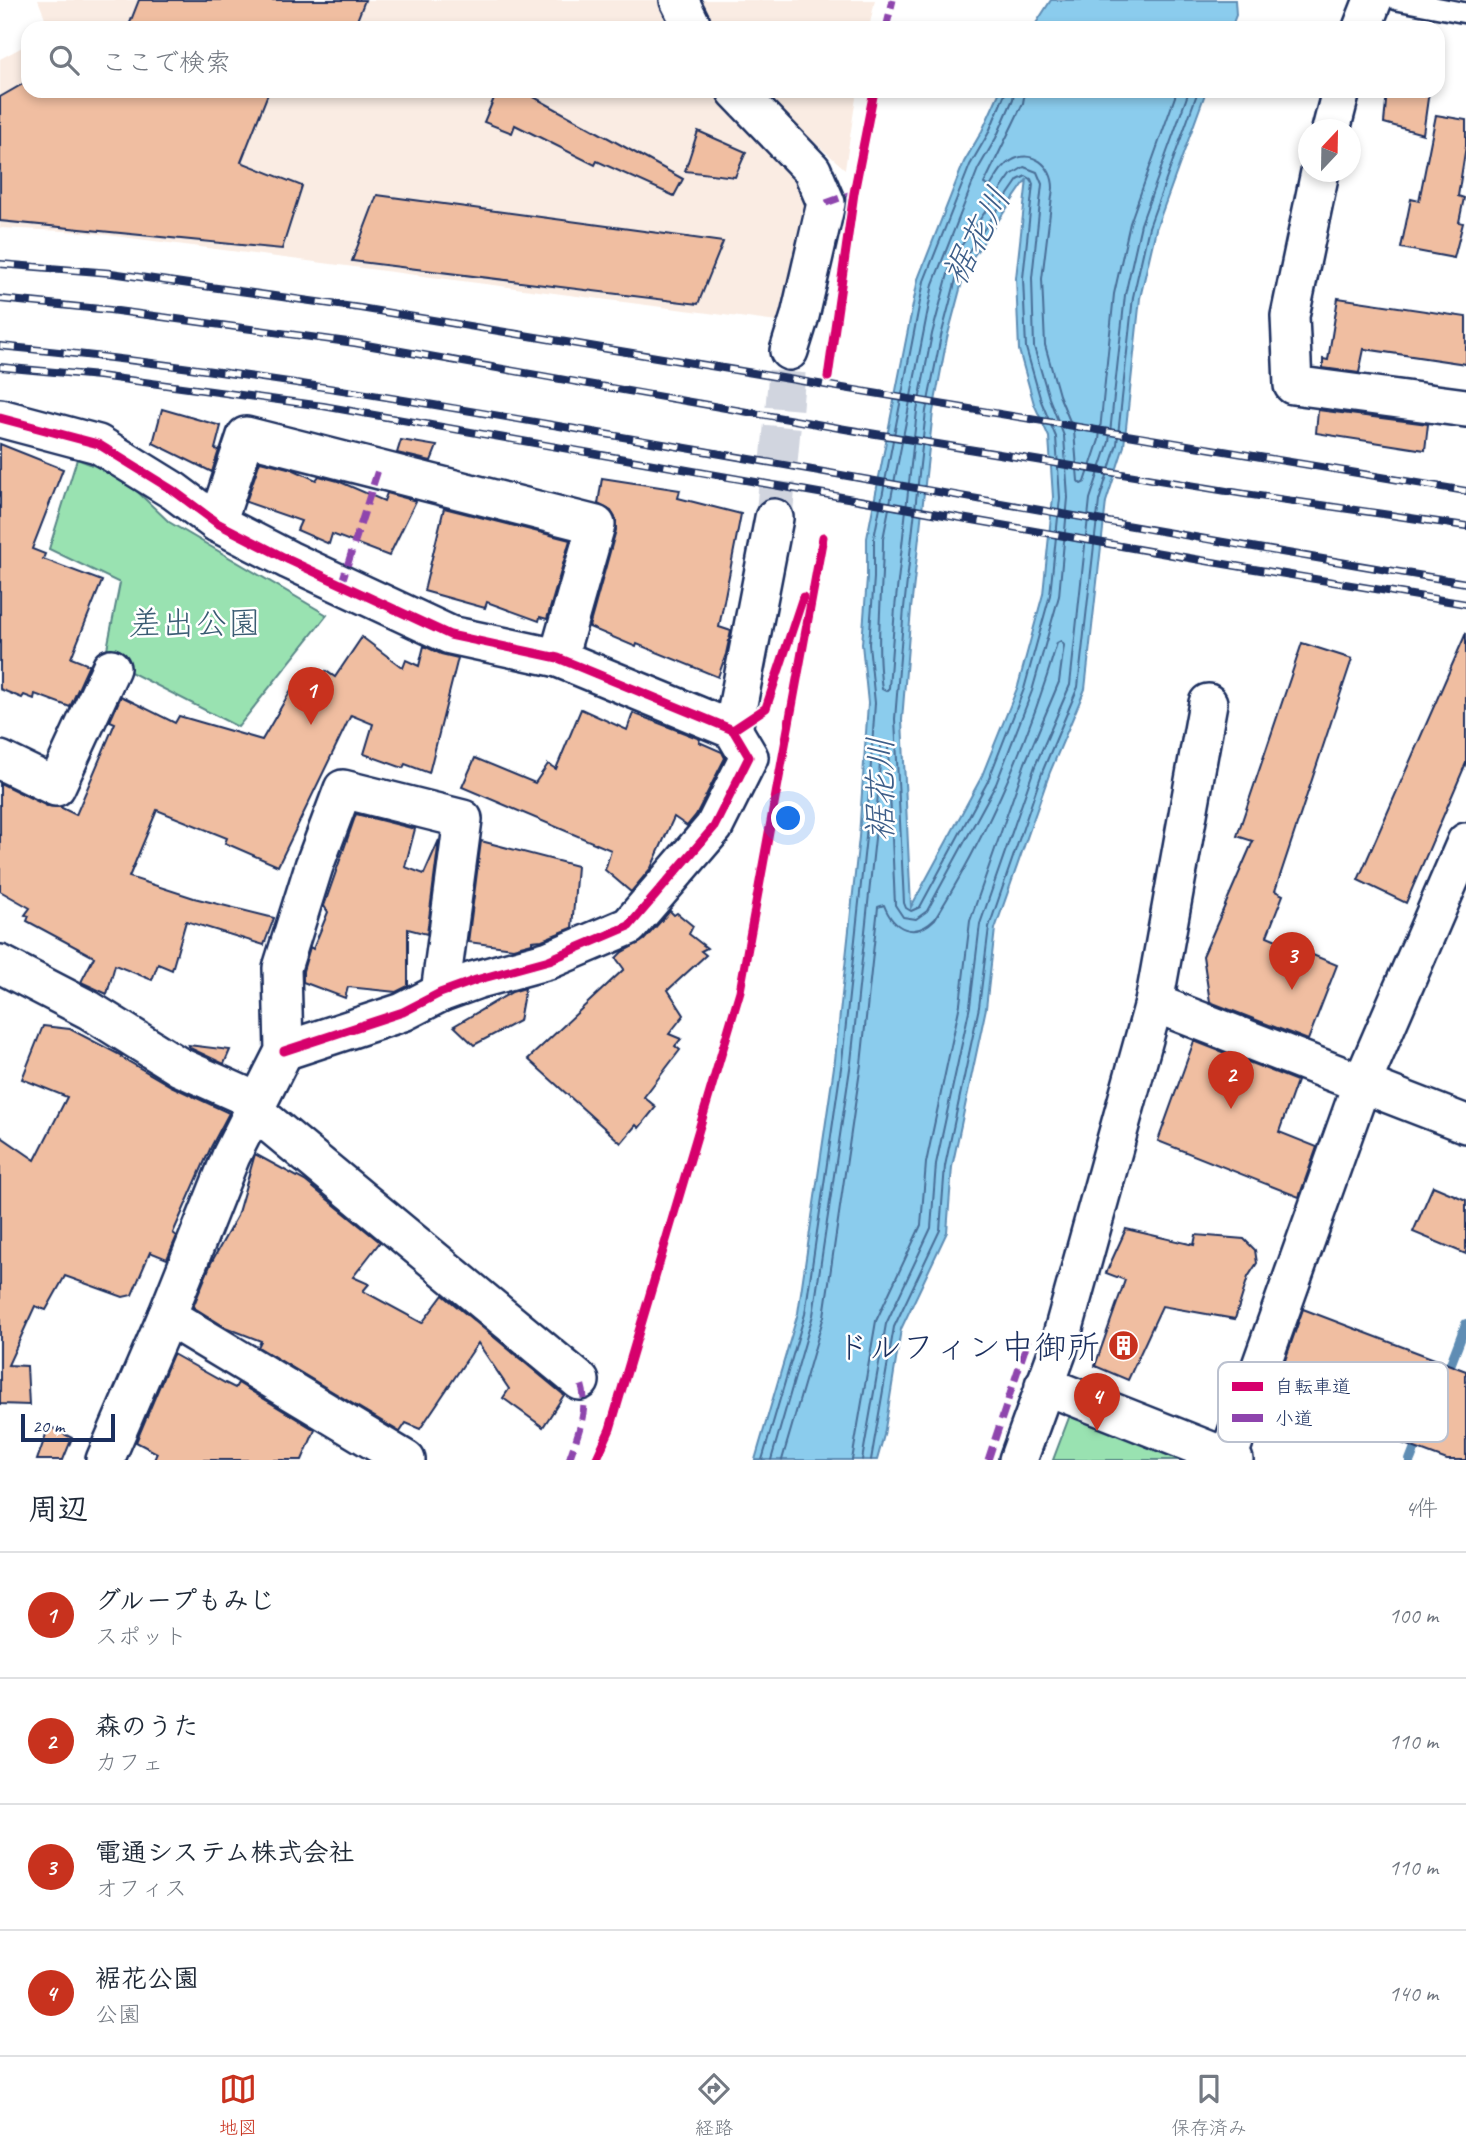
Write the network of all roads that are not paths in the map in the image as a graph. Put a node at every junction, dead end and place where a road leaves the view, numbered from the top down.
1 (679, 0) edge
2 (1373, 0) edge
3 (1397, 0) edge
4 (1466, 13) edge
5 (690, 21) edge
6 (1366, 21) edge
7 (743, 98) edge
8 (1339, 98) edge
9 (1334, 119) edge
10 (1318, 182) edge
11 (789, 351) tunnel mouth
12 (1466, 408) edge
13 (0, 418) edge
14 (774, 518) tunnel mouth
15 (217, 523) junction
16 (558, 658) junction
17 (111, 668) dead end
18 (1208, 703) dead end
19 (733, 730) junction
20 (0, 761) edge
21 (1466, 842) edge
22 (0, 964) edge
23 (440, 993) junction
24 (1154, 1003) junction
25 (284, 1051) junction
26 (1362, 1083) junction
27 (254, 1105) junction
28 (1466, 1124) edge
29 (167, 1315) junction
30 (1265, 1362) edge
31 (580, 1381) dead end
32 (1044, 1385) junction
33 (1237, 1442) edge
34 (117, 1454) edge
35 (1231, 1459) edge
36 (406, 1460) edge
37 (1018, 1460) edge

1 - 5 street
2 - 6 street
3 - 4 lane
7 - 11 street
8 - 9 street
10 - 12 street
13 - 15 street
14 - 19 street
15 - 16 street
15 - 16 street
16 - 19 street
17 - 20 street
18 - 24 street
19 - 23 street
21 - 26 street
22 - 27 street
23 - 25 street
23 - 25 street
24 - 26 street
24 - 32 street
25 - 27 street
26 - 28 street
26 - 30 street
27 - 29 street
27 - 31 street
29 - 34 street
29 - 36 street
32 - 35 street
32 - 37 street
33 - 35 street

